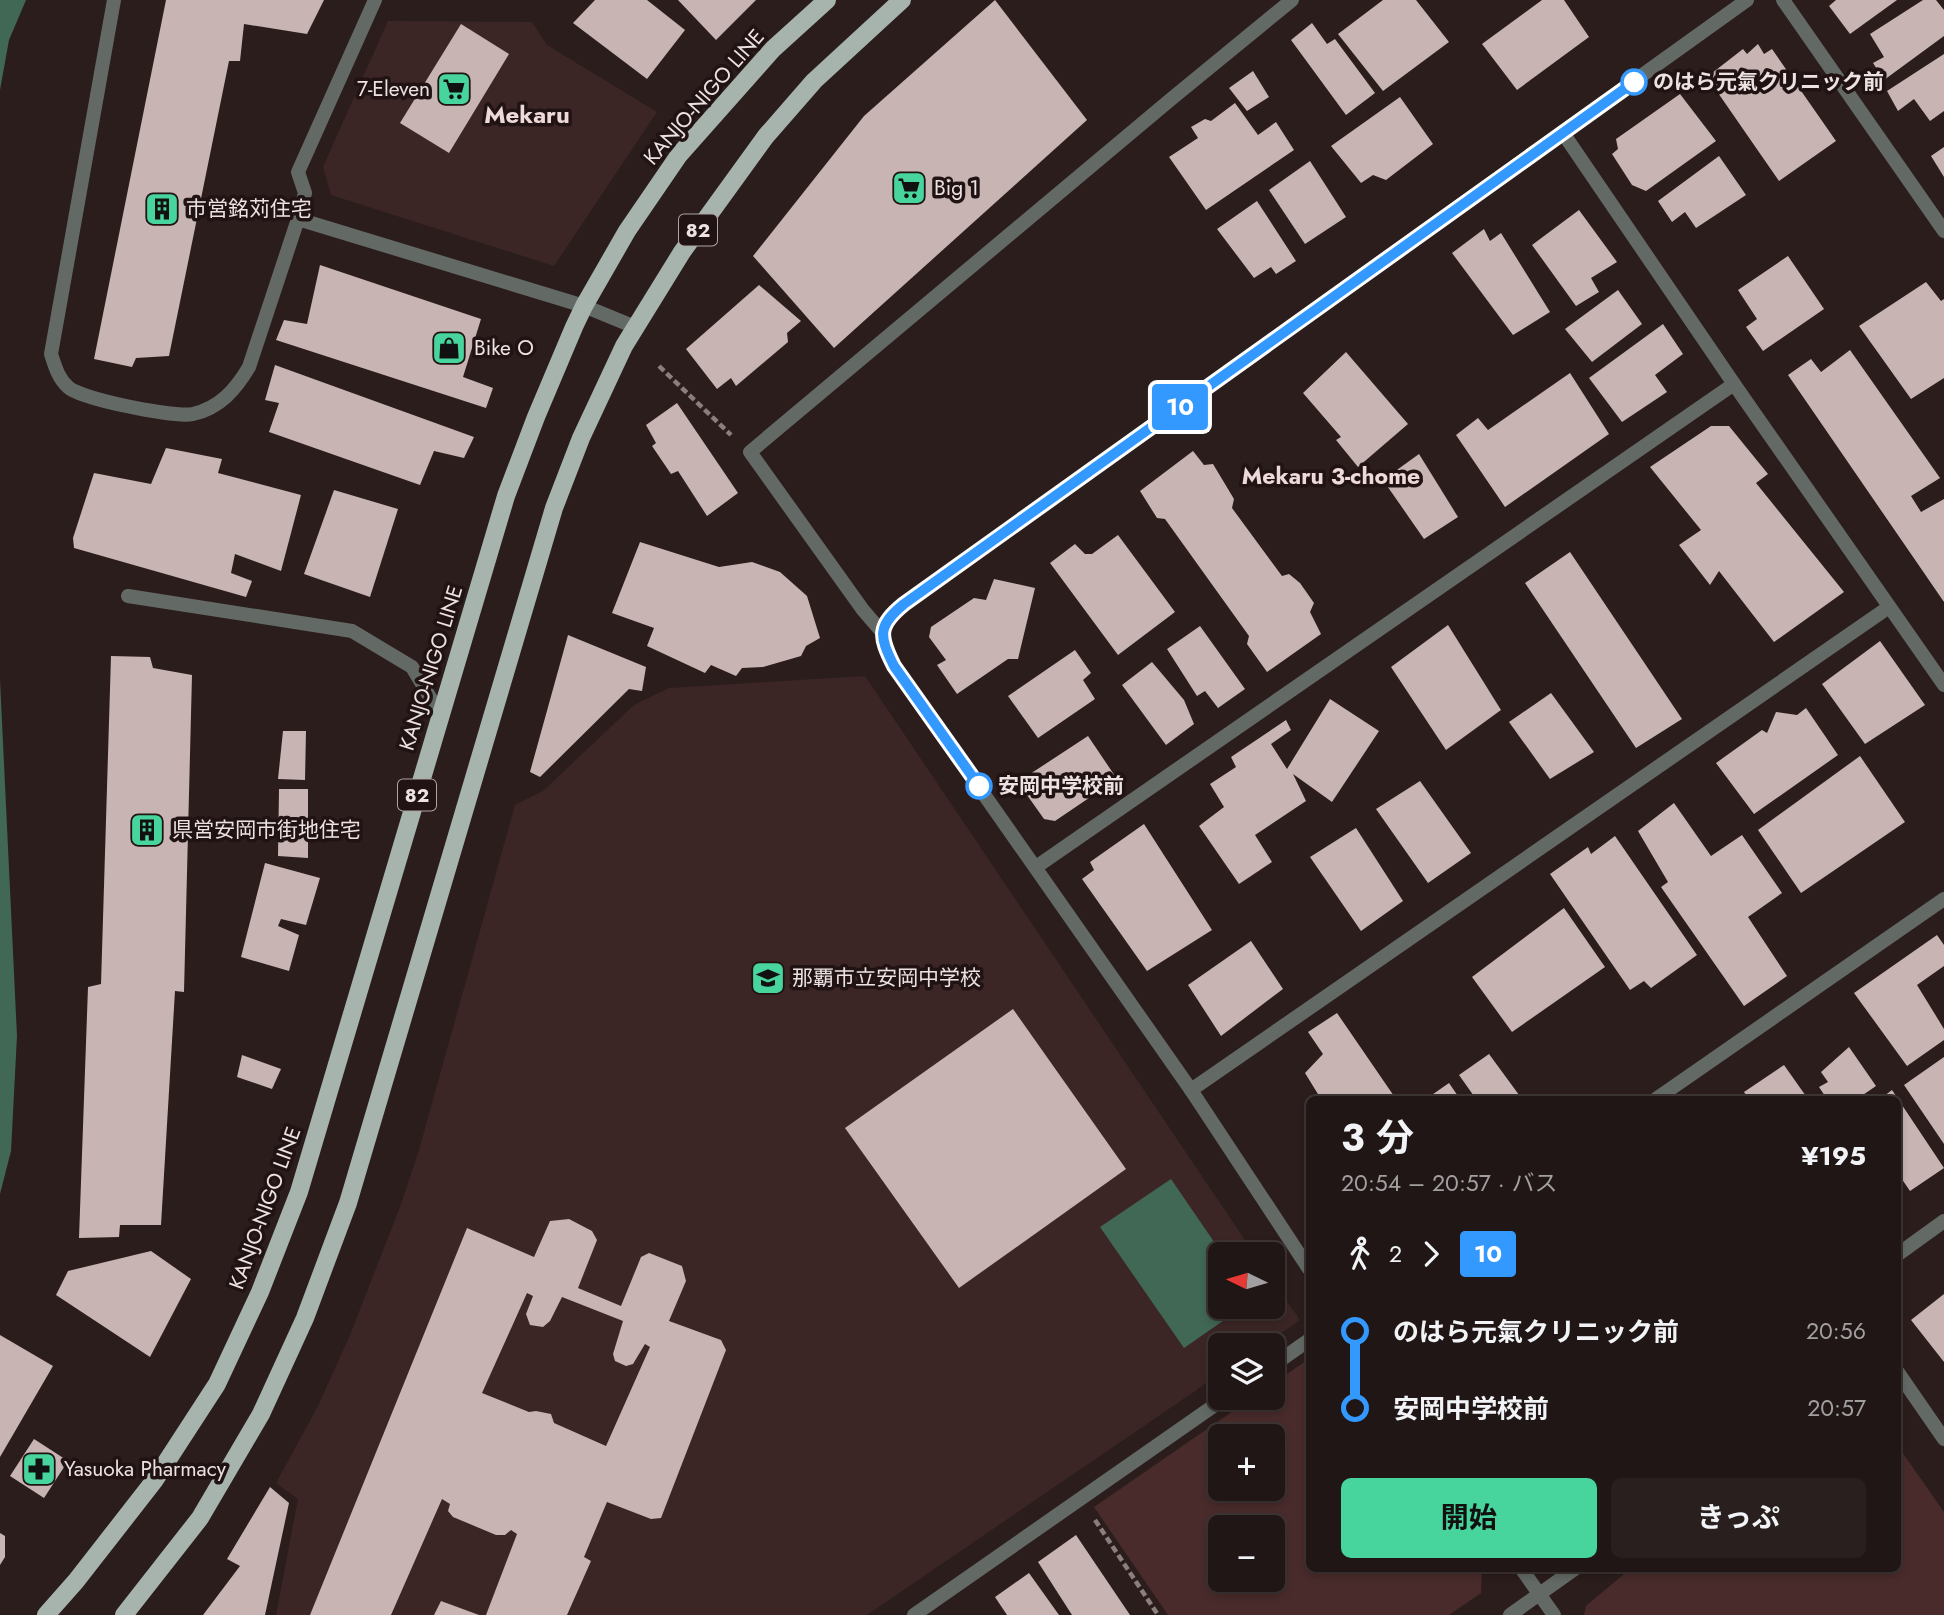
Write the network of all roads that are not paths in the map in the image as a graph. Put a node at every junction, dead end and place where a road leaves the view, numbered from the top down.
1 (114, 0) edge
2 (375, 0) edge
3 (827, 0) edge
4 (902, 0) edge
5 (1292, 0) edge
6 (1747, 0) edge
7 (1783, 0) edge
8 (1563, 133) junction
9 (298, 219) junction
10 (1944, 231) edge
11 (584, 306) junction
12 (635, 327) junction
13 (1734, 384) junction
14 (128, 596) dead end
15 (1889, 607) junction
16 (881, 632) junction
17 (1944, 685) edge
18 (441, 716) junction
19 (1036, 867) junction
20 (1944, 899) edge
21 (1191, 1090) junction
22 (1660, 1096) edge
23 (1944, 1221) edge
24 (1901, 1252) edge
25 (1306, 1264) edge
26 (1306, 1342) edge
27 (1285, 1357) edge
28 (1901, 1377) edge
29 (1208, 1410) edge
30 (1944, 1438) edge
31 (1524, 1572) edge
32 (1570, 1572) edge
33 (1540, 1594) junction
34 (46, 1615) edge
35 (124, 1615) edge
36 (914, 1615) edge
37 (1510, 1615) edge
38 (1554, 1615) edge

1 - 9 street
2 - 9 street
3 - 11 main road, KANJO-NIGO LINE / 82
4 - 12 main road, 82
5 - 16 street
6 - 8 street
7 - 10 street
8 - 13 street
8 - 16 street
9 - 11 street
11 - 12 street
11 - 18 main road, KANJO-NIGO LINE / 82
12 - 35 main road, 82
13 - 15 street
13 - 19 street
14 - 18 street
15 - 17 street
15 - 21 street
16 - 19 street
18 - 34 main road, KANJO-NIGO LINE / 82
19 - 21 street
20 - 22 street
21 - 25 street
23 - 24 street
26 - 27 street
28 - 30 street
29 - 36 street
31 - 33 street
32 - 33 street
33 - 37 street
33 - 38 street

